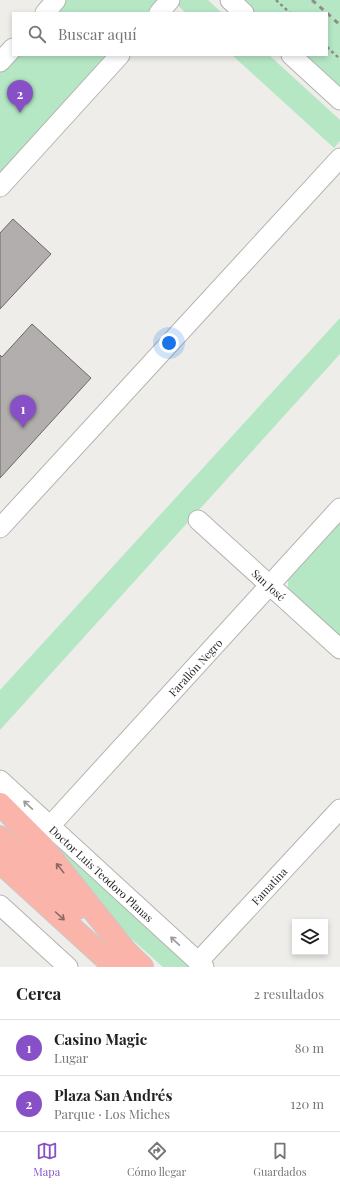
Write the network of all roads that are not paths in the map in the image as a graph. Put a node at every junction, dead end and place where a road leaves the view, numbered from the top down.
1 (56, 0) edge
2 (170, 0) edge
3 (230, 0) edge
4 (45, 12) edge
5 (160, 12) edge
6 (243, 12) edge
7 (12, 49) edge
8 (119, 56) edge
9 (291, 56) edge
10 (0, 62) edge
11 (340, 100) edge
12 (340, 158) edge
13 (0, 187) edge
14 (340, 508) edge
15 (198, 520) dead end
16 (0, 528) edge
17 (269, 585) junction
18 (340, 649) edge
19 (0, 780) edge
20 (0, 804) edge
21 (340, 809) edge
22 (50, 826) junction
23 (0, 837) edge
24 (0, 862) edge
25 (0, 905) edge
26 (128, 963) edge
27 (201, 965) edge
28 (68, 967) edge

1 - 4 street
2 - 5 street
3 - 6 street
7 - 10 street
8 - 13 street
9 - 11 street
12 - 16 street
14 - 17 street, Farallón Negro
15 - 17 street, San José
17 - 18 street, San José
17 - 22 street, Farallón Negro
22 -> 19 street, Doctor Luis Teodoro Planas
26 -> 20 highway
21 - 27 street, Famatina
27 -> 22 street, Doctor Luis Teodoro Planas
23 - 26 highway
24 -> 26 highway
25 - 28 street

